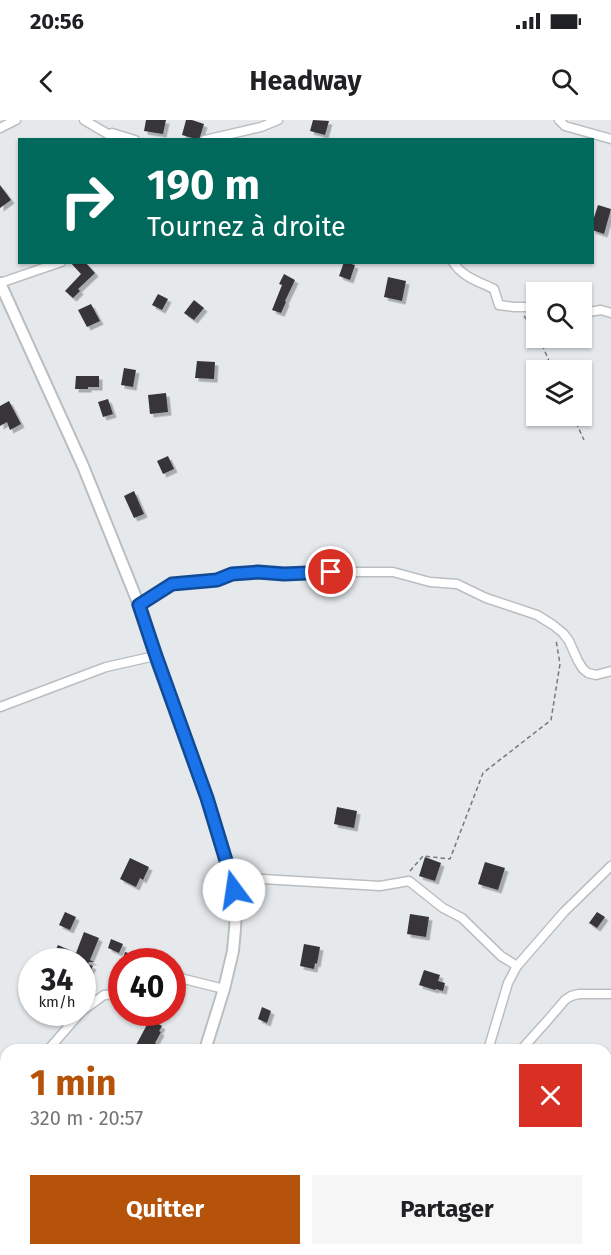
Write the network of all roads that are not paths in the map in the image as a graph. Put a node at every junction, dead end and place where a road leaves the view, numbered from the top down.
1 (16, 120) edge
2 (84, 120) edge
3 (278, 120) edge
4 (559, 120) edge
5 (0, 129) edge
6 (101, 129) junction
7 (115, 138) edge
8 (129, 138) edge
9 (214, 138) edge
10 (611, 139) edge
11 (55, 264) edge
12 (454, 264) edge
13 (0, 283) edge
14 (526, 307) edge
15 (592, 311) edge
16 (611, 312) edge
17 (139, 605) junction
18 (156, 656) junction
19 (611, 671) edge
20 (0, 707) edge
21 (611, 866) edge
22 (231, 877) junction
23 (517, 966) junction
24 (186, 980) edge
25 (224, 989) junction
26 (611, 993) edge
27 (69, 1026) edge
28 (53, 1044) edge
29 (207, 1044) edge
30 (490, 1044) edge
31 (527, 1044) edge

1 - 5 street
2 - 6 street
3 - 9 street
4 - 10 street
6 - 7 street
6 - 8 street
11 - 13 street
12 - 14 street
13 - 17 street
15 - 16 street
17 - 18 street
17 - 19 street
18 - 20 street
18 - 22 street
21 - 23 street
22 - 23 street
22 - 25 street
23 - 30 street
24 - 25 street
25 - 29 street
26 - 31 street
27 - 28 street

